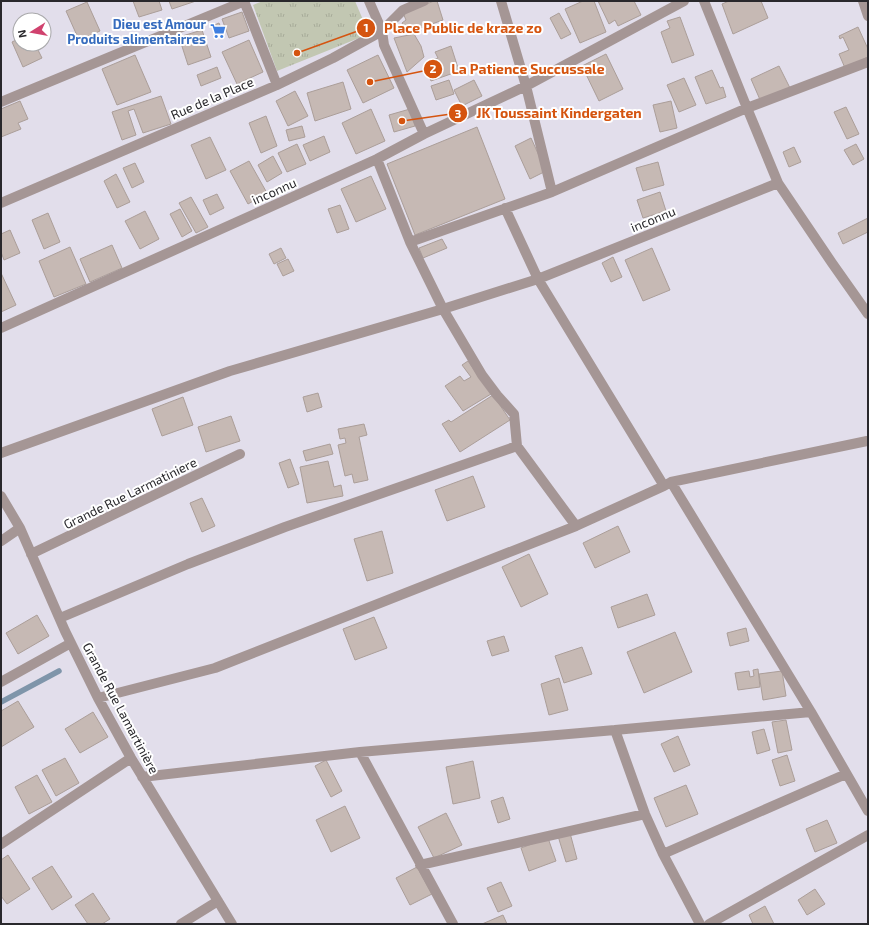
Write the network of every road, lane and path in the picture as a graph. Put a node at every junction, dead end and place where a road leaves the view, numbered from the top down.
1 (245, 1) edge
2 (369, 1) edge
3 (424, 1) edge
4 (501, 1) edge
5 (684, 1) edge
6 (704, 1) edge
7 (863, 1) edge
8 (868, 16) edge
9 (382, 31) junction
10 (868, 62) edge
11 (277, 85) junction
12 (526, 86) junction
13 (1, 102) edge
14 (747, 108) junction
15 (424, 134) junction
16 (377, 159) junction
17 (778, 183) junction
18 (552, 192) junction
19 (1, 203) edge
20 (505, 208) junction
21 (410, 242) junction
22 (538, 279) junction
23 (443, 309) junction
24 (868, 314) edge
25 (1, 328) edge
26 (868, 441) edge
27 (517, 446) junction
28 (1, 453) edge
29 (240, 454) dead end
30 (667, 484) junction
31 (1, 496) edge
32 (576, 526) junction
33 (20, 528) junction
34 (1, 540) edge
35 (31, 554) junction
36 (60, 618) junction
37 (71, 642) junction
38 (1, 682) edge
39 (98, 698) junction
40 (811, 712) junction
41 (615, 730) junction
42 (360, 752) junction
43 (131, 758) junction
44 (846, 774) junction
45 (142, 777) junction
46 (868, 811) edge
47 (644, 814) junction
48 (868, 835) edge
49 (1, 844) edge
50 (663, 854) junction
51 (420, 865) junction
52 (218, 901) junction
53 (181, 924) edge
54 (232, 924) edge
55 (452, 924) edge
56 (700, 924) edge
57 (709, 924) edge

1 - 11 street
1 - 13 street
2 - 9 street
3 - 9 street, Rue de la Place
4 - 12 street
5 - 12 street, inconnu
6 - 14 street
7 - 8 street
9 - 11 street, Rue de la Place
9 - 15 street
10 - 14 street
11 - 19 street, Rue de la Place
12 - 15 street, inconnu
12 - 18 street
14 - 17 street
14 - 18 street
15 - 16 street, inconnu
16 - 21 street
16 - 25 street, inconnu
17 - 22 street, inconnu
17 - 24 street
18 - 20 street
20 - 21 street
20 - 22 street
21 - 23 street
22 - 23 street, inconnu
22 - 30 street
23 - 27 street
23 - 28 street, inconnu
26 - 30 street
27 - 32 street
27 - 36 street
29 - 35 street, Grande Rue Larmatiniere
30 - 32 street
30 - 40 street
31 - 33 street, Grande Rue Lamartinière
32 - 39 street
33 - 34 street
33 - 35 street, Grande Rue Lamartinière
35 - 36 street, Grande Rue Lamartinière
36 - 37 street, Grande Rue Lamartinière
37 - 38 street
37 - 39 street, Grande Rue Lamartinière
39 - 43 street, Grande Rue Lamartinière
40 - 41 street
40 - 44 street
41 - 42 street
41 - 47 street
42 - 45 street
42 - 51 street
43 - 45 street, Grande Rue Lamartinière
43 - 49 street
44 - 46 street
44 - 50 street
45 - 52 street, Grande Rue Lamartinière
47 - 50 street
47 - 51 street
48 - 57 street
50 - 56 street
51 - 55 street
52 - 53 street
52 - 54 street, Grande Rue Lamartinière

